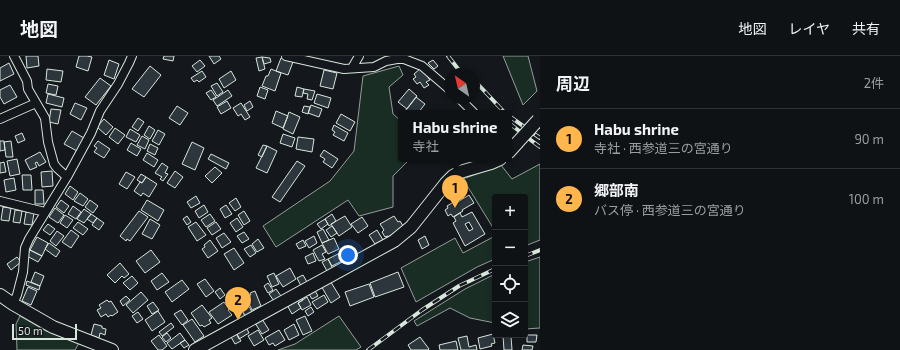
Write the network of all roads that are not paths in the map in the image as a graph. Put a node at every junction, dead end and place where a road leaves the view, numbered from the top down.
1 (14, 56) edge
2 (132, 56) edge
3 (286, 56) edge
4 (359, 56) edge
5 (352, 68) junction
6 (444, 85) edge
7 (36, 104) junction
8 (0, 119) edge
9 (539, 119) edge
10 (512, 148) edge
11 (493, 162) edge
12 (68, 177) junction
13 (0, 201) edge
14 (45, 212) junction
15 (0, 295) edge
16 (13, 304) junction
17 (112, 350) edge
18 (195, 350) edge

1 - 7 street
2 - 12 street
3 - 5 street
4 - 5 street
5 - 6 street
7 - 8 street
7 - 12 street
9 - 10 main road, bridge
11 - 18 main road
12 - 14 street
13 - 14 street
14 - 16 street
15 - 16 main road
16 - 17 main road

